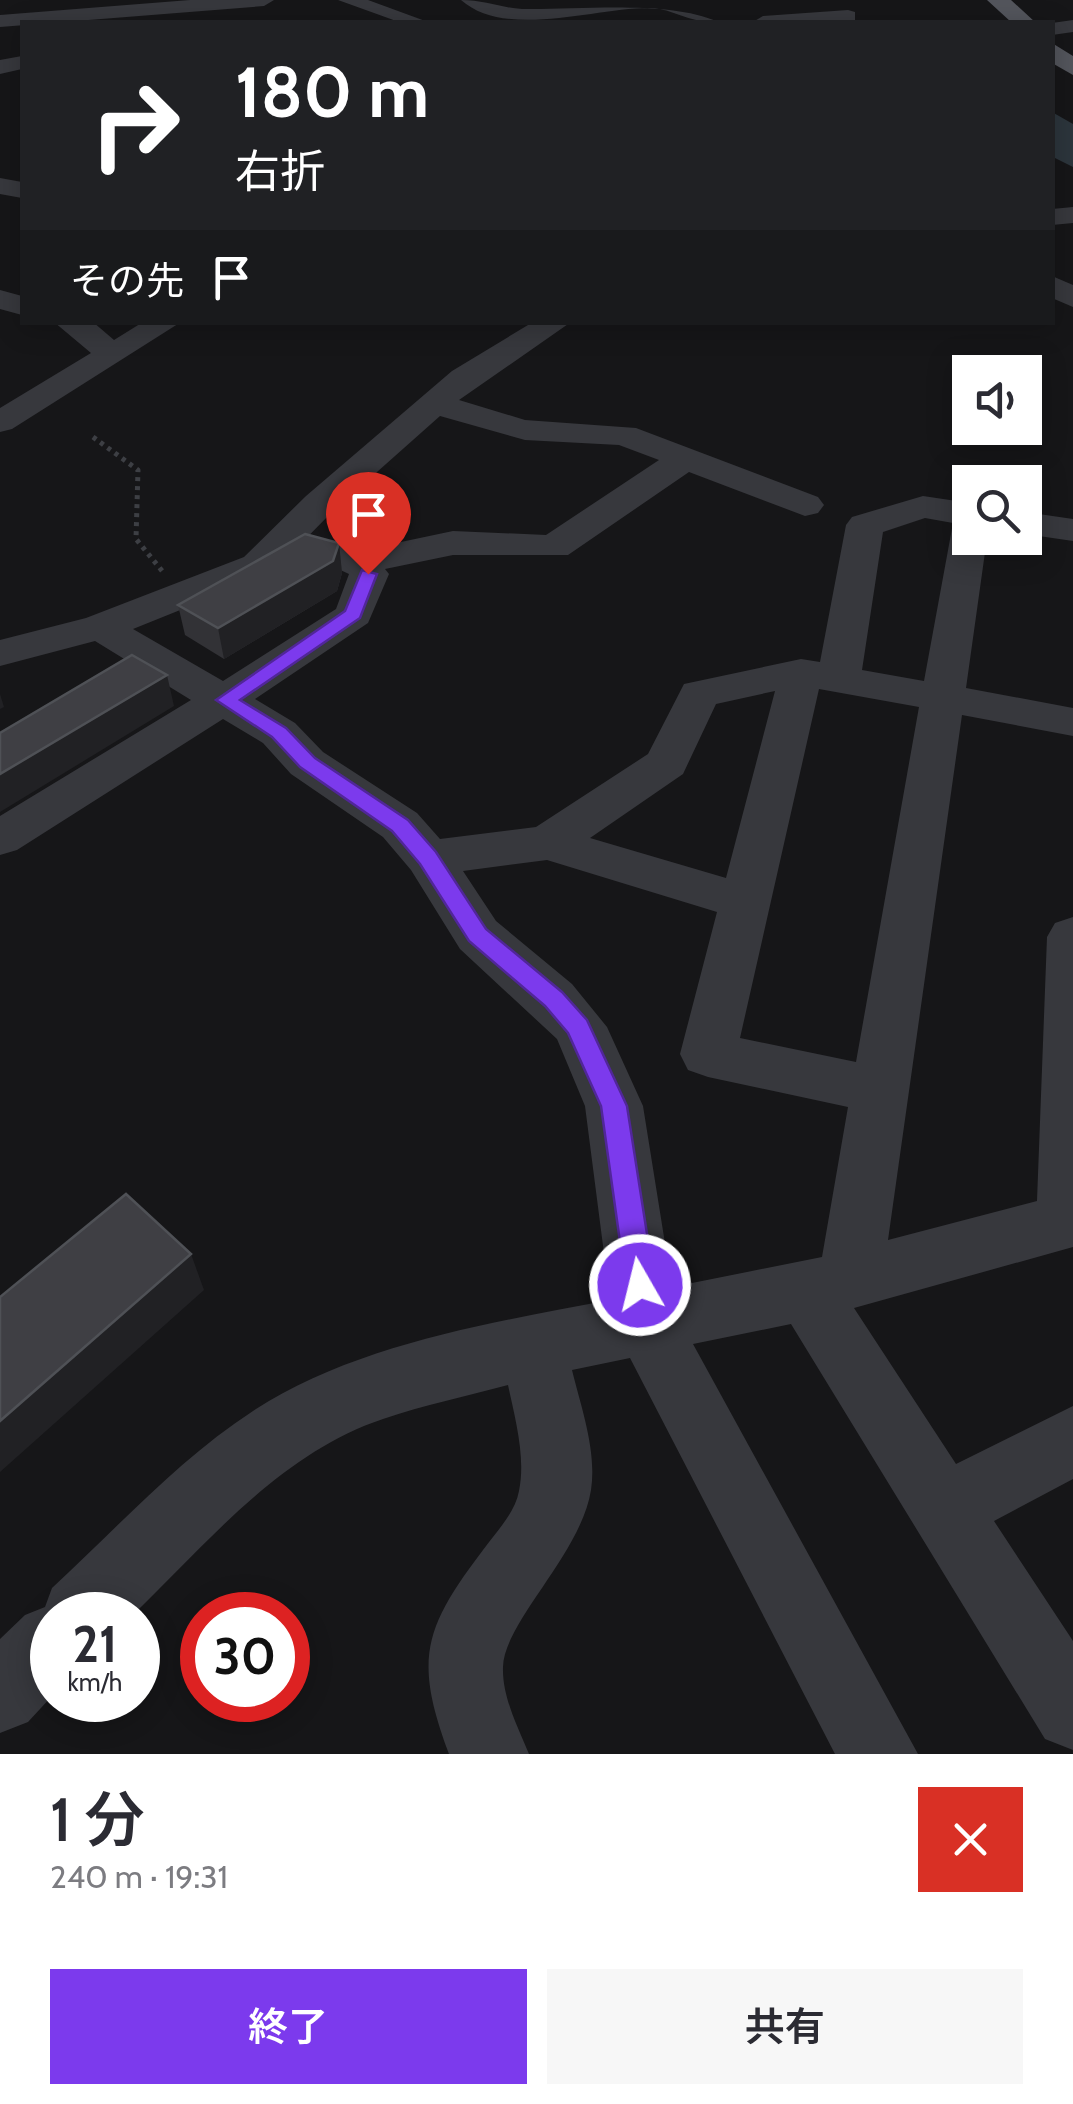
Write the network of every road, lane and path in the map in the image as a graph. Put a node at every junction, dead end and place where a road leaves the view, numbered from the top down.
1 (178, 0) edge
2 (264, 0) edge
3 (348, 0) edge
4 (471, 0) edge
5 (998, 0) edge
6 (201, 2) edge
7 (857, 13) edge
8 (2, 14) edge
9 (75, 14) edge
10 (533, 18) edge
11 (412, 20) edge
12 (703, 20) edge
13 (784, 20) edge
14 (1022, 20) edge
15 (20, 48) edge
16 (71, 325) edge
17 (161, 325) edge
18 (551, 325) edge
19 (110, 353) junction
20 (436, 403) junction
21 (0, 422) edge
22 (93, 437) dead end
23 (686, 458) junction
24 (805, 505) dead end
25 (952, 511) edge
26 (1042, 525) edge
27 (1073, 530) edge
28 (282, 540) junction
29 (965, 555) edge
30 (361, 562) junction
31 (183, 596) junction
32 (102, 628) junction
33 (0, 653) edge
34 (820, 675) junction
35 (942, 698) junction
36 (226, 700) junction
37 (1073, 722) edge
38 (0, 838) edge
39 (548, 842) junction
40 (428, 858) junction
41 (744, 902) junction
42 (1073, 937) edge
43 (880, 1090) junction
44 (1070, 1116) edge
45 (1070, 1220) edge
46 (828, 1285) junction
47 (646, 1321) junction
48 (534, 1346) junction
49 (1073, 1441) edge
50 (946, 1508) junction
51 (103, 1592) edge
52 (30, 1664) edge
53 (0, 1694) edge
54 (1073, 1712) edge
55 (489, 1754) edge
56 (878, 1754) edge

1 - 6 street
2 - 6 street
3 - 11 street
4 - 10 street
5 - 14 main road
6 - 9 street
7 - 13 street
8 - 9 street
8 - 15 street
10 - 12 street
16 - 19 street
17 - 19 street
18 - 20 street
19 - 21 street
20 - 23 street
20 - 28 street
22 - 31 path
23 - 24 street
23 - 30 street
25 - 34 street
26 - 27 street
28 - 30 street
28 - 31 street
29 - 35 street
30 - 36 street
31 - 32 street
32 - 33 street
32 - 36 street
34 - 35 street
34 - 39 street
34 - 41 street
35 - 37 street
35 - 43 street
36 - 38 street
36 - 40 street
39 - 40 street
39 - 41 street
40 - 47 street
41 - 43 street
42 - 44 street
43 - 46 street
44 - 45 street
45 - 46 street
46 - 47 street
46 - 50 street
47 - 48 street
47 - 56 street
48 - 51 street
48 - 55 street
49 - 50 street
50 - 54 street
52 - 53 street

